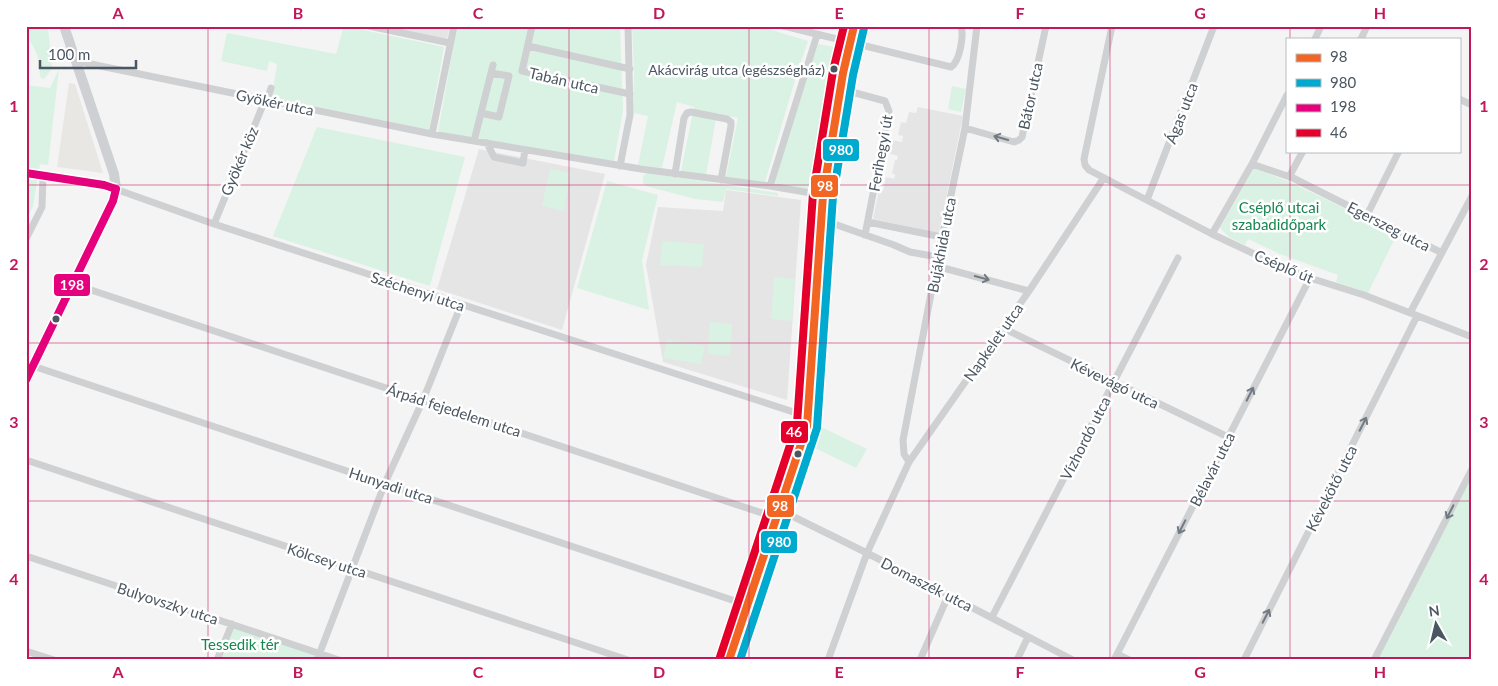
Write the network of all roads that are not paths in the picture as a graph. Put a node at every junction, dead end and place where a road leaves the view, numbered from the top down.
1 (64, 26) edge
2 (369, 26) edge
3 (454, 26) edge
4 (532, 26) edge
5 (628, 26) edge
6 (854, 26) edge
7 (961, 26) edge
8 (977, 26) edge
9 (1046, 26) edge
10 (1112, 26) edge
11 (1214, 26) edge
12 (1321, 26) edge
13 (1367, 26) edge
14 (786, 27) edge
15 (817, 35) junction
16 (1315, 38) edge
17 (1361, 38) edge
18 (450, 43) junction
19 (850, 43) junction
20 (528, 46) junction
21 (76, 61) junction
22 (493, 65) dead end
23 (630, 69) junction
24 (491, 73) junction
25 (270, 88) dead end
26 (840, 89) junction
27 (630, 94) junction
28 (1286, 97) edge
29 (1460, 99) edge
30 (266, 100) junction
31 (1472, 105) edge
32 (481, 113) junction
33 (965, 128) junction
34 (432, 134) junction
35 (474, 141) junction
36 (487, 143) junction
37 (525, 150) junction
38 (1302, 152) edge
39 (1398, 152) edge
40 (1252, 164) junction
41 (620, 166) junction
42 (26, 173) edge
43 (675, 174) junction
44 (43, 176) junction
45 (1290, 177) junction
46 (1103, 179) junction
47 (721, 180) junction
48 (770, 186) junction
49 (116, 189) junction
50 (823, 195) junction
51 (1147, 200) junction
52 (1471, 200) edge
53 (1367, 214) junction
54 (820, 219) junction
55 (868, 222) junction
56 (214, 224) junction
57 (865, 234) junction
58 (1212, 234) junction
59 (942, 237) junction
60 (26, 239) edge
61 (1442, 253) junction
62 (938, 257) junction
63 (1178, 258) dead end
64 (936, 266) junction
65 (1310, 278) junction
66 (73, 284) junction
67 (1029, 291) junction
68 (461, 305) junction
69 (1414, 314) junction
70 (1003, 328) junction
71 (1472, 337) edge
72 (33, 366) junction
73 (26, 381) edge
74 (1114, 382) junction
75 (423, 400) junction
76 (809, 417) junction
77 (1228, 437) junction
78 (26, 460) edge
79 (909, 462) junction
80 (1472, 469) edge
81 (385, 483) junction
82 (779, 514) junction
83 (867, 553) junction
84 (26, 556) edge
85 (353, 568) junction
86 (948, 596) junction
87 (747, 605) junction
88 (992, 617) junction
89 (232, 624) junction
90 (1028, 636) junction
91 (26, 651) edge
92 (318, 656) edge
93 (1115, 657) edge
94 (54, 660) edge
95 (217, 660) edge
96 (339, 660) edge
97 (628, 660) edge
98 (729, 660) edge
99 (828, 660) edge
100 (920, 660) edge
101 (1017, 660) edge
102 (1073, 660) edge
103 (1129, 660) edge
104 (1244, 660) edge
105 (1374, 660) edge

1 - 21 main road
2 - 18 street
3 - 18 street
4 - 20 street, Tabán utca
5 - 23 street
6 - 19 main road
7 - 19 street
8 - 33 street, Bujákhida utca
9 -> 33 street, Bátor utca
10 - 46 street
11 - 51 street, Ágas utca
12 - 16 street
13 - 17 street
14 - 15 street
15 - 19 street
15 - 48 street
18 - 34 street
19 - 26 main road
20 - 23 street, Tabán utca
20 - 27 street, Tabán utca
21 - 30 street, Gyökér utca
21 - 49 main road
22 - 24 street
23 - 27 street
24 - 32 street
24 - 32 street
25 - 30 street, Gyökér köz
26 - 50 main road
26 - 55 street, Ferihegyi út
27 - 41 street
28 - 40 street
29 - 31 street
30 - 34 street, Gyökér utca
30 - 56 street, Gyökér köz
32 - 35 street
33 - 59 street, Bujákhida utca
34 - 35 street, Gyökér utca
35 - 36 street, Gyökér utca
36 - 37 street, Gyökér utca
36 - 37 street
37 - 41 street, Gyökér utca
38 - 45 street
39 - 53 street
40 - 45 street, Egerszeg utca
40 - 58 street
41 - 43 street, Gyökér utca
42 - 44 street, Széchenyi utca
43 - 47 street, Gyökér utca
43 - 47 street
44 - 49 street, Széchenyi utca
44 - 60 street
45 - 53 street, Egerszeg utca
46 - 51 street, Cséplő út
46 - 67 street, Napkelet utca
47 - 48 street, Gyökér utca
48 - 50 street, Gyökér utca
49 - 56 street, Széchenyi utca
49 - 66 main road
50 - 54 main road
51 - 58 street, Cséplő út
52 - 61 street, Kévekötő utca
53 - 61 street, Egerszeg utca
54 - 57 street
54 - 76 main road
55 - 57 street, Ferihegyi út
55 - 59 street
56 - 68 street, Széchenyi utca
57 - 62 street
58 - 65 street, Cséplő út
59 - 62 street, Bujákhida utca
61 - 69 street, Kévekötő utca
62 - 64 street, Bujákhida utca
63 - 74 street, Vízhordó utca
64 -> 67 street
64 - 79 street, Bujákhida utca
65 - 69 street, Cséplő út
77 -> 65 street, Bélavár utca
66 - 72 main road
66 - 75 street, Árpád fejedelem utca
67 - 70 street, Napkelet utca
68 - 75 street
68 - 76 street, Széchenyi utca
69 - 71 street, Cséplő út
104 -> 69 street, Kévekötő utca
70 - 74 street, Kévevágó utca
70 - 79 street, Napkelet utca
72 - 73 main road
72 - 81 street, Hunyadi utca
74 - 77 street, Kévevágó utca
74 - 88 street, Vízhordó utca
75 - 81 street
75 - 82 street, Árpád fejedelem utca
76 - 82 main road
77 -> 93 street, Bélavár utca
78 - 85 street, Kölcsey utca
79 - 83 street, Napkelet utca
80 -> 105 street
81 - 85 street
81 - 87 street, Hunyadi utca
82 - 83 street, Domaszék utca
82 - 87 main road
83 - 86 street, Domaszék utca
83 - 99 street, Napkelet utca
84 - 89 street, Bulyovszky utca
85 - 92 street
85 - 97 street, Kölcsey utca
86 - 88 street, Domaszék utca
86 - 100 street
87 - 98 main road
88 - 90 street, Domaszék utca
89 - 92 street, Bulyovszky utca
89 - 95 street
90 - 101 street
90 - 102 street, Domaszék utca
91 - 94 street
92 - 96 street, Bulyovszky utca
93 - 103 street

